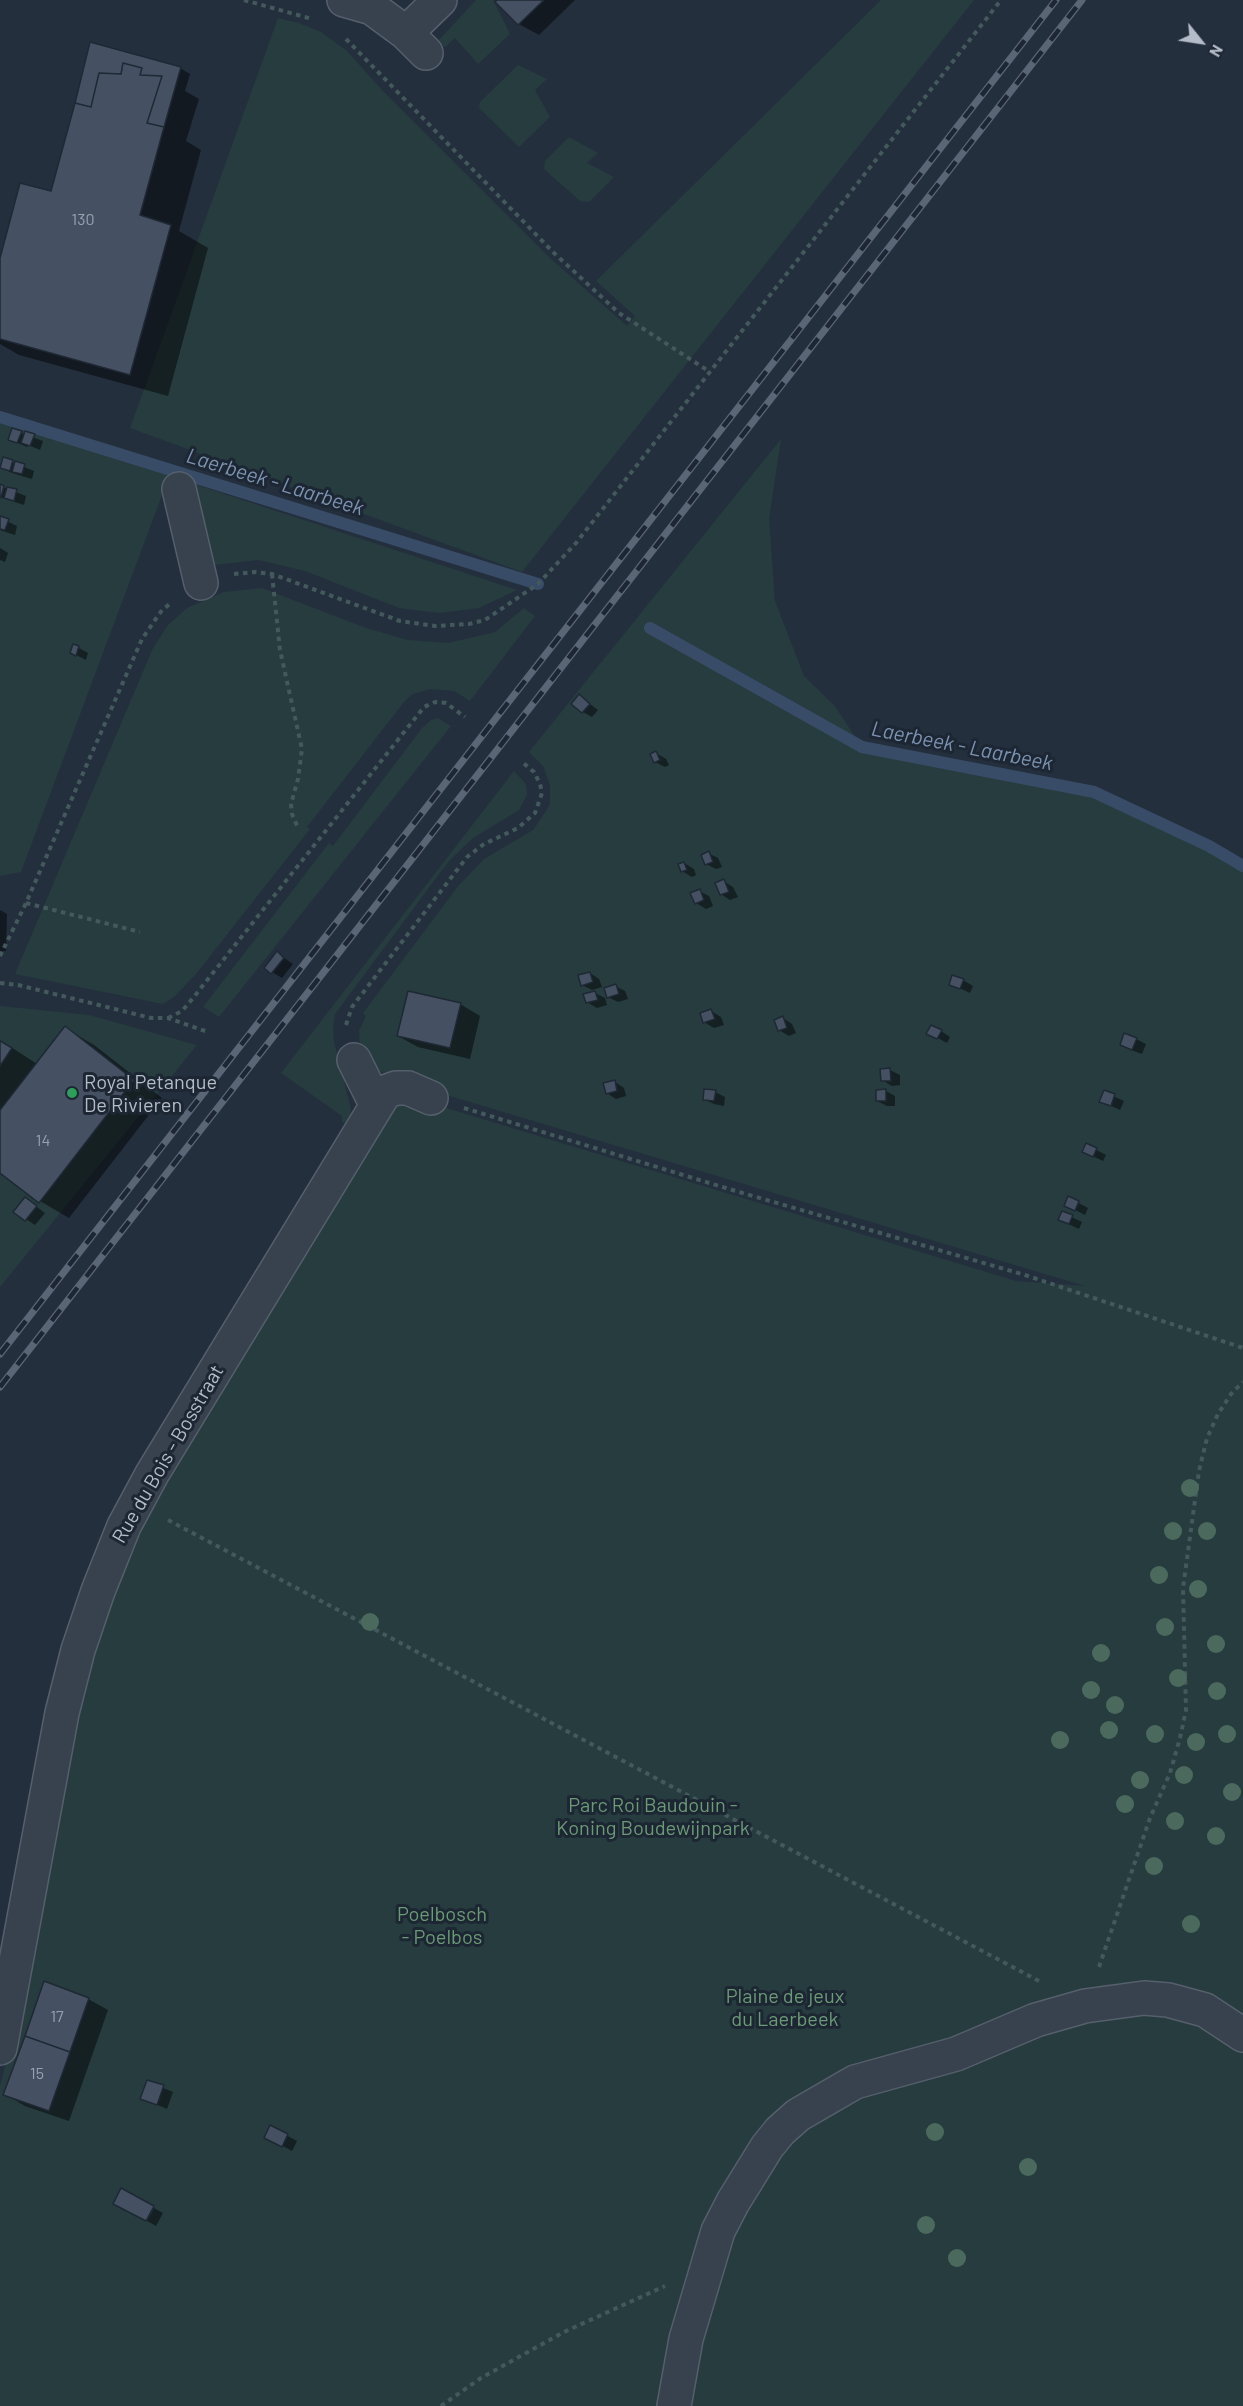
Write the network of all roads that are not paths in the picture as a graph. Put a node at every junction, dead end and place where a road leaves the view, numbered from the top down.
1 (344, 0) edge
2 (440, 0) edge
3 (179, 489) dead end
4 (201, 583) road end
5 (354, 1060) road end
6 (431, 1098) road end
7 (376, 1104) junction
8 (1243, 2035) edge
9 (0, 2048) edge
10 (674, 2406) edge

1 - 2 street
3 - 4 street
5 - 7 street
6 - 7 street, Rue du Bois - Bosstraat
7 - 9 street, Rue du Bois - Bosstraat
8 - 10 street

